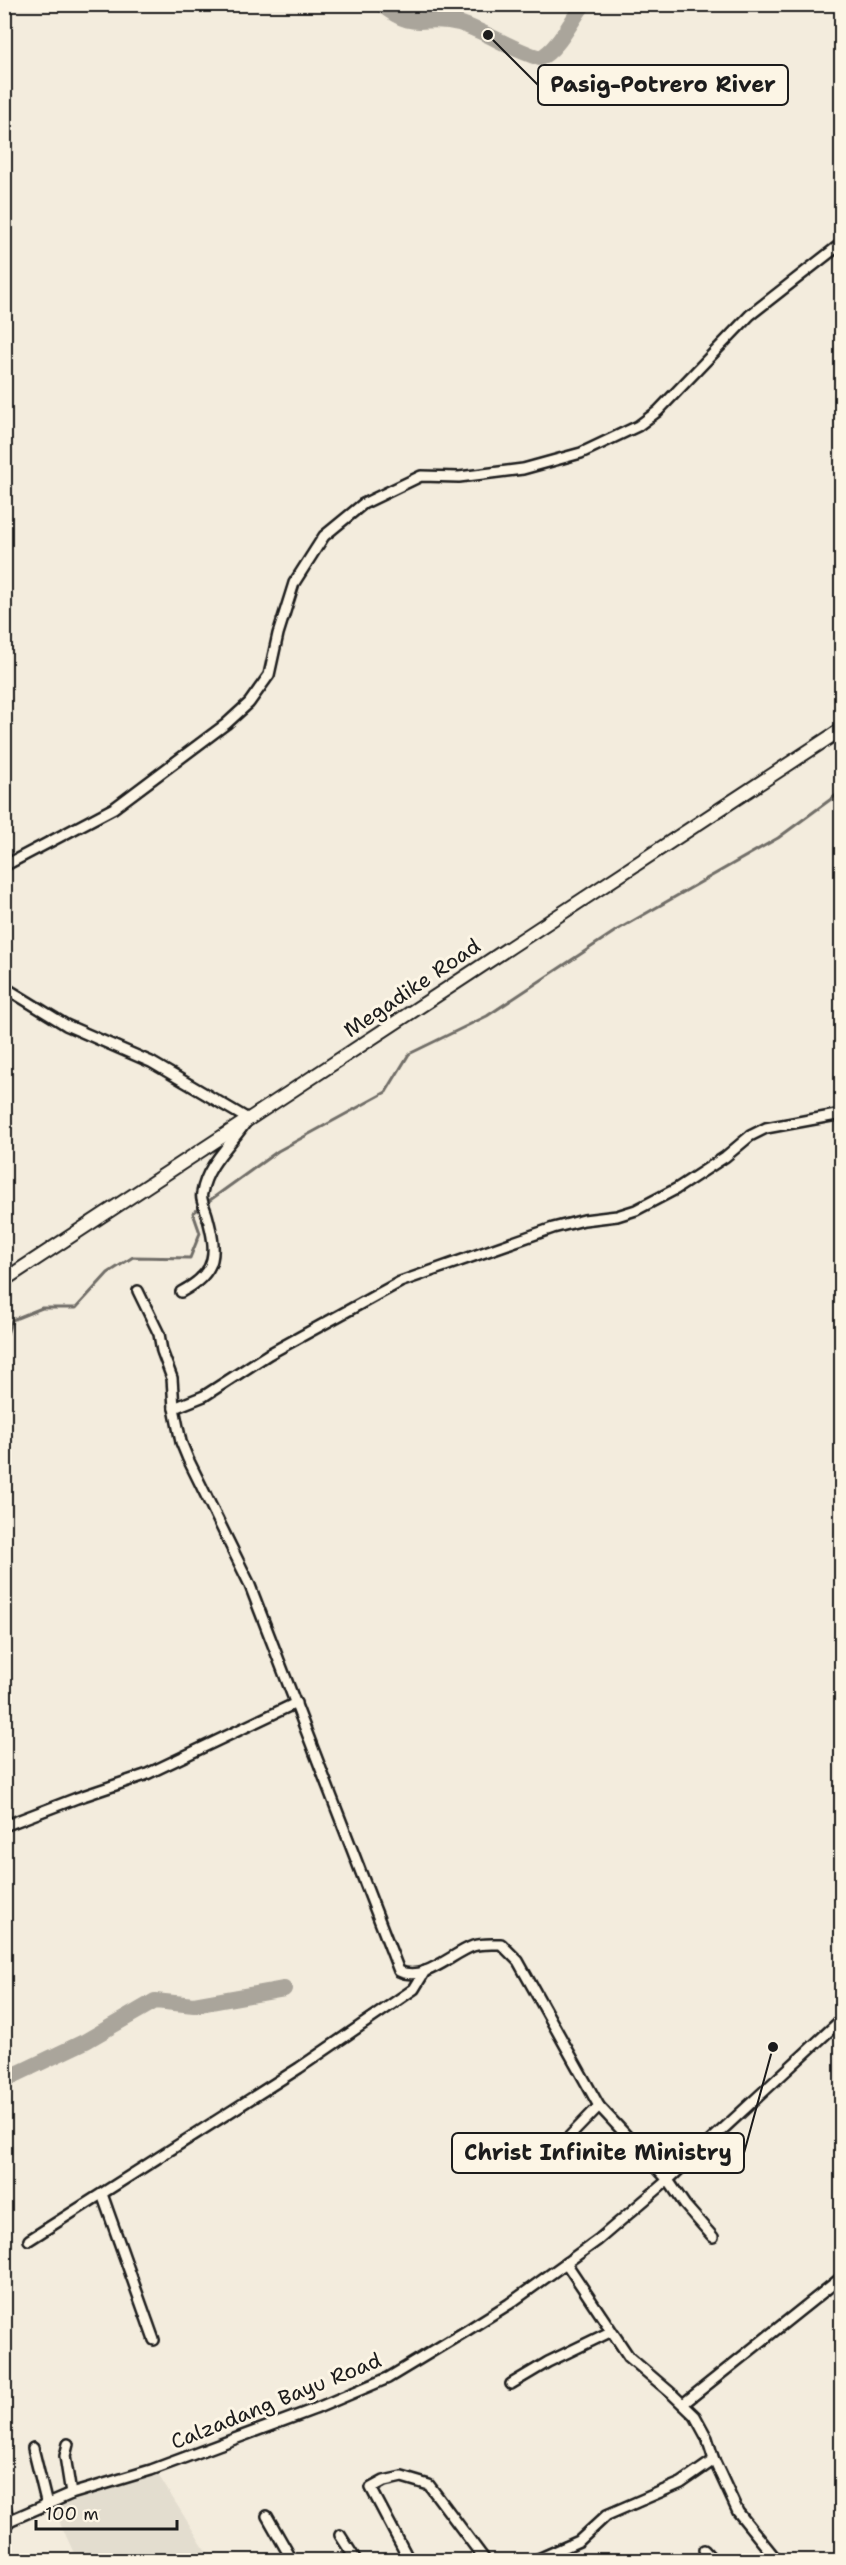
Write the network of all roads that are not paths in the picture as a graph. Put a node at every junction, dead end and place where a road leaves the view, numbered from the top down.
1 (842, 243) edge
2 (842, 729) edge
3 (4, 866) edge
4 (4, 987) edge
5 (842, 1114) edge
6 (248, 1119) junction
7 (4, 1280) edge
8 (138, 1291) dead end
9 (181, 1293) dead end
10 (174, 1408) junction
11 (296, 1703) junction
12 (4, 1826) edge
13 (425, 1971) junction
14 (842, 2019) edge
15 (599, 2106) junction
16 (569, 2137) dead end
17 (668, 2180) junction
18 (102, 2194) junction
19 (713, 2237) dead end
20 (29, 2240) dead end
21 (566, 2263) junction
22 (842, 2277) edge
23 (610, 2332) junction
24 (154, 2340) dead end
25 (511, 2384) dead end
26 (683, 2404) junction
27 (68, 2444) dead end
28 (33, 2448) dead end
29 (714, 2460) junction
30 (71, 2494) junction
31 (4, 2504) edge
32 (47, 2505) junction
33 (267, 2516) dead end
34 (7, 2523) edge
35 (340, 2535) dead end
36 (704, 2550) dead end
37 (292, 2560) edge
38 (356, 2560) edge
39 (409, 2560) edge
40 (485, 2560) edge
41 (536, 2560) edge
42 (713, 2560) edge
43 (777, 2560) edge

1 - 3 street
2 - 6 main road, Megadike Road
4 - 6 street
5 - 10 street
6 - 7 main road, Megadike Road
6 - 9 street
8 - 10 street
10 - 11 street
11 - 12 street
11 - 13 street
13 - 15 street
13 - 18 street
14 - 17 street, Calzadang Bayu Road
15 - 16 street
15 - 17 street
17 - 19 street
17 - 21 street, Calzadang Bayu Road
18 - 20 street
18 - 24 street
21 - 23 street
21 - 30 street, Calzadang Bayu Road
22 - 26 street
23 - 25 street
23 - 26 street
26 - 29 street
27 - 30 street
28 - 32 street
29 - 41 street
29 - 43 street
30 - 32 street, Calzadang Bayu Road
31 - 34 street
32 - 34 street, Calzadang Bayu Road
33 - 37 street
35 - 38 street
36 - 42 street
39 - 40 street

